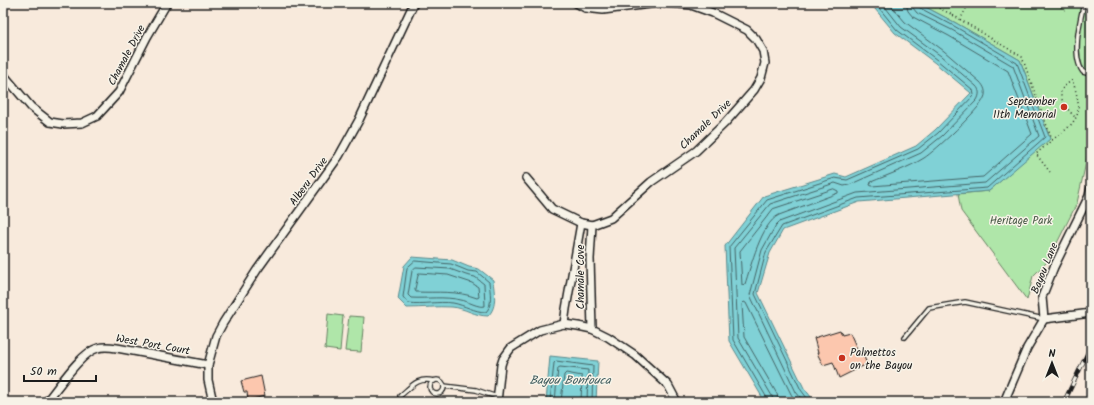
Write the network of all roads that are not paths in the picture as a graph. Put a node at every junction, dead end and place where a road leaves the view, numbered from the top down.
1 (167, 3) edge
2 (414, 3) edge
3 (576, 3) edge
4 (658, 3) edge
5 (666, 3) edge
6 (1084, 3) edge
7 (3, 74) edge
8 (1091, 74) edge
9 (526, 178) dead end
10 (1091, 187) edge
11 (581, 223) junction
12 (592, 225) junction
13 (1091, 313) edge
14 (1044, 319) junction
15 (564, 324) junction
16 (592, 329) junction
17 (905, 337) dead end
18 (208, 365) junction
19 (434, 381) junction
20 (444, 386) junction
21 (400, 396) dead end
22 (497, 399) edge
23 (46, 402) edge
24 (213, 402) edge
25 (677, 402) edge
26 (1004, 402) edge

1 - 7 street, Chamale Drive
2 - 18 street, Alberu Drive
3 - 4 street
5 - 12 street, Chamale Drive
6 - 8 lane
9 - 11 street
10 - 14 street, Bayou Lane
11 - 12 street
11 - 15 street, Chamale Cove
12 - 16 street, Chamale Cove
13 - 14 street
14 - 17 lane
14 - 26 street
15 - 16 street
15 - 22 street
16 - 25 street
18 - 23 street, West Port Court
18 - 24 street, Alberu Drive
19 - 20 lane
19 - 20 lane
19 - 21 lane
20 - 22 lane

